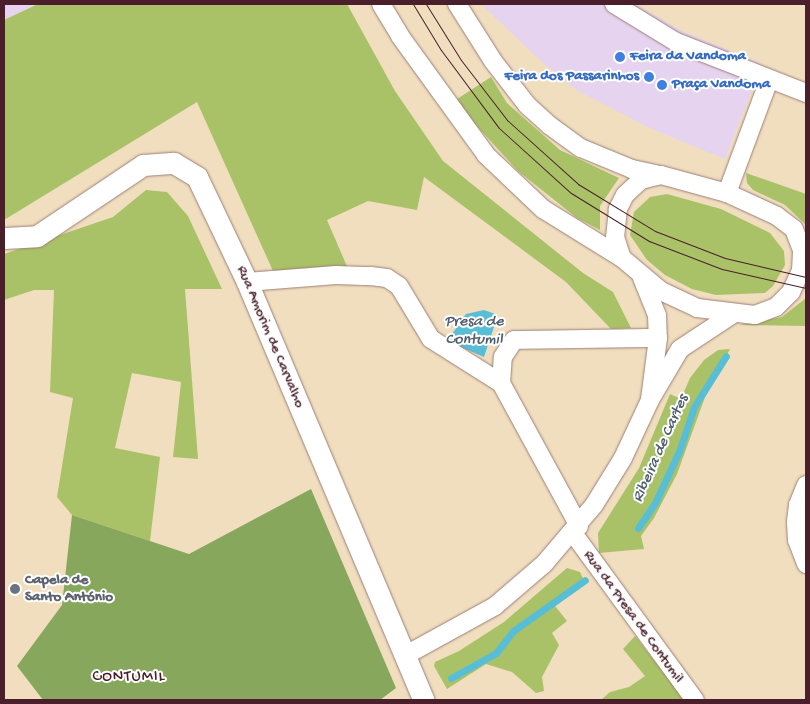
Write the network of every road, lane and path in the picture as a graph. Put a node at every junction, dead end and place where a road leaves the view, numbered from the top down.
1 (381, 4) edge
2 (457, 4) edge
3 (614, 4) edge
4 (769, 80) junction
5 (806, 93) edge
6 (661, 175) junction
7 (726, 193) junction
8 (4, 238) edge
9 (622, 258) junction
10 (642, 278) junction
11 (247, 282) junction
12 (733, 314) junction
13 (658, 338) junction
14 (501, 383) junction
15 (650, 400) junction
16 (806, 485) edge
17 (576, 530) junction
18 (806, 564) edge
19 (406, 655) junction
20 (424, 700) edge
21 (696, 700) edge

1 - 9 street
2 - 6 street
3 - 4 street
4 - 5 street
4 - 7 street
6 - 7 street
6 - 9 street
7 - 12 street
8 - 11 street, Rua Amorim de Carvalho
9 - 10 street
10 - 12 street
10 - 13 street
11 - 14 street, Rua da Presa de Contumil
11 - 19 street, Rua Amorim de Carvalho
12 - 15 street
13 - 14 street
13 - 15 street
14 - 17 street, Rua da Presa de Contumil
15 - 17 street
16 - 18 street
17 - 19 street
17 - 21 street, Rua da Presa de Contumil
19 - 20 street, Rua Amorim de Carvalho

